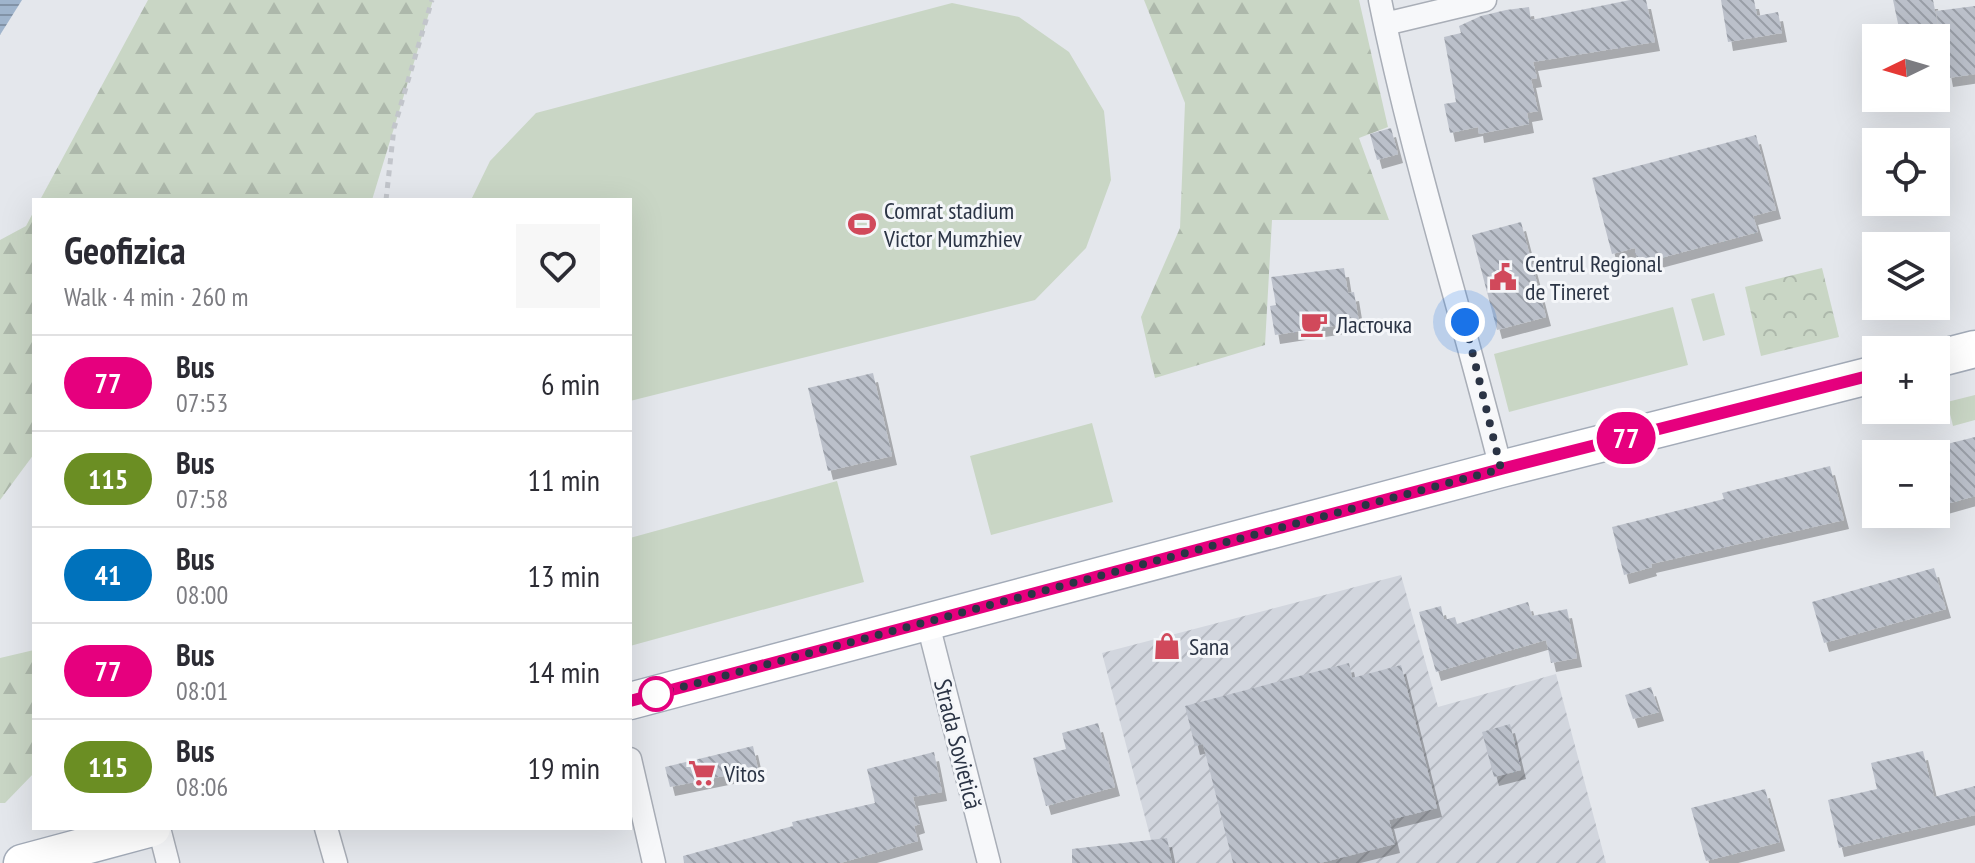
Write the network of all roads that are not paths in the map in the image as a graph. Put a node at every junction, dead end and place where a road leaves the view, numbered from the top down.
1 (1380, 0) edge
2 (1485, 0) edge
3 (1385, 24) junction
4 (1975, 349) edge
5 (1950, 355) edge
6 (1862, 378) edge
7 (1501, 469) junction
8 (928, 624) junction
9 (632, 700) edge
10 (632, 768) edge
11 (145, 830) edge
12 (160, 830) edge
13 (327, 830) edge
14 (22, 863) edge
15 (168, 863) edge
16 (336, 863) edge
17 (654, 863) edge
18 (989, 863) edge

1 - 3 street
2 - 3 street
3 - 7 street
4 - 5 main road
6 - 7 main road
7 - 8 main road
8 - 9 main road
8 - 18 street, Strada Sovietică
10 - 17 street
11 - 14 main road
12 - 15 street
13 - 16 street

